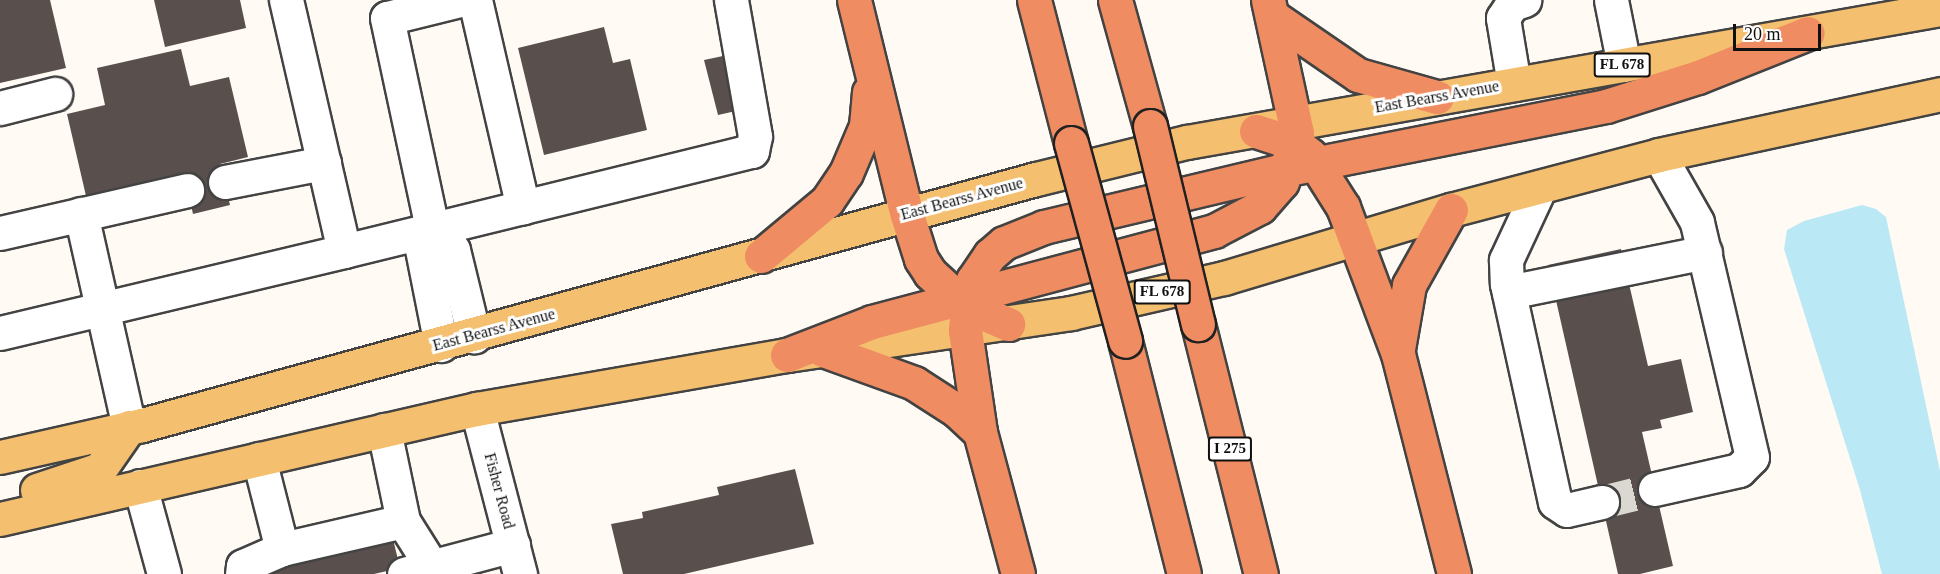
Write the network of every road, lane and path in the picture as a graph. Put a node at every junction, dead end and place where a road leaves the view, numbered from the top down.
1 (286, 0) edge
2 (460, 0) edge
3 (475, 0) edge
4 (731, 0) edge
5 (854, 0) edge
6 (1034, 0) edge
7 (1115, 0) edge
8 (1524, 0) edge
9 (1611, 0) edge
10 (1270, 8) edge
11 (1940, 9) edge
12 (1808, 33) junction
13 (1624, 65) junction
14 (870, 72) junction
15 (1514, 84) junction
16 (55, 94) dead end
17 (1940, 94) edge
18 (1437, 97) junction
19 (0, 108) edge
20 (1256, 131) joint
21 (1299, 150) junction
22 (1659, 155) junction
23 (324, 163) junction
24 (225, 182) dead end
25 (1540, 187) junction
26 (187, 190) dead end
27 (523, 208) junction
28 (1451, 210) junction
29 (81, 214) junction
30 (907, 215) junction
31 (432, 228) junction
32 (0, 233) edge
33 (1356, 238) junction
34 (344, 251) junction
35 (1705, 252) junction
36 (761, 256) junction
37 (1509, 292) junction
38 (964, 307) junction
39 (104, 310) junction
40 (0, 333) edge
41 (474, 336) junction
42 (441, 345) junction
43 (823, 351) junction
44 (1398, 354) junction
45 (787, 355) junction
46 (477, 409) junction
47 (129, 427) junction
48 (384, 430) junction
49 (980, 432) junction
50 (0, 457) edge
51 (258, 459) junction
52 (140, 486) junction
53 (1655, 489) tunnel mouth
54 (0, 498) edge
55 (1602, 502) tunnel mouth
56 (0, 519) edge
57 (403, 521) junction
58 (282, 549) junction
59 (516, 560) edge
60 (418, 570) edge
61 (164, 574) edge
62 (242, 574) edge
63 (1018, 574) edge
64 (1184, 574) edge
65 (1261, 574) edge
66 (1454, 574) edge

1 - 23 street
2 - 31 street
3 - 27 street
4 - 27 street
5 - 14 highway
6 - 64 highway, bridge
7 - 65 highway, I 275, bridge
8 - 15 street
9 - 13 street
10 - 18 highway
10 - 21 highway
11 - 12 main road, East Bearss Avenue / FL 678
12 - 13 main road, East Bearss Avenue / FL 678
12 - 21 highway
13 - 15 main road, East Bearss Avenue / FL 678
14 - 30 highway
14 - 36 highway
15 - 18 main road, East Bearss Avenue / FL 678
16 - 19 street
17 - 22 main road, FL 678
18 - 21 main road, East Bearss Avenue / FL 678
20 - 21 highway
20 - 30 main road, East Bearss Avenue
21 - 33 highway
21 - 38 highway
21 - 38 highway
22 - 25 main road, FL 678
22 - 35 street
23 - 24 street
23 - 34 street
25 - 28 main road, FL 678
25 - 37 street
26 - 29 street
27 - 31 street
28 - 33 main road, FL 678
28 - 44 highway
29 - 32 street
29 - 39 street
30 - 36 main road, East Bearss Avenue
30 - 38 highway
31 - 34 street
31 - 41 street
31 - 42 street
33 - 38 main road, FL 678
33 - 44 highway
34 - 39 street
35 - 37 street
35 - 53 street
36 - 41 main road, East Bearss Avenue
37 - 55 street
38 - 43 main road, FL 678
38 - 45 highway
38 - 49 highway
39 - 40 street
39 - 47 street
41 - 42 main road, East Bearss Avenue
42 - 47 main road, East Bearss Avenue
43 - 45 main road, FL 678
43 - 49 highway
44 - 66 highway
45 - 46 main road, FL 678
46 - 48 main road, FL 678
46 - 59 street, Fisher Road
47 - 50 main road, East Bearss Avenue
47 - 54 main road
48 - 51 main road, FL 678
48 - 57 street
49 - 63 highway
51 - 52 main road, FL 678
51 - 58 street
52 - 56 main road, FL 678
52 - 61 street
57 - 58 street
57 - 60 street
58 - 62 street
59 - 60 street

